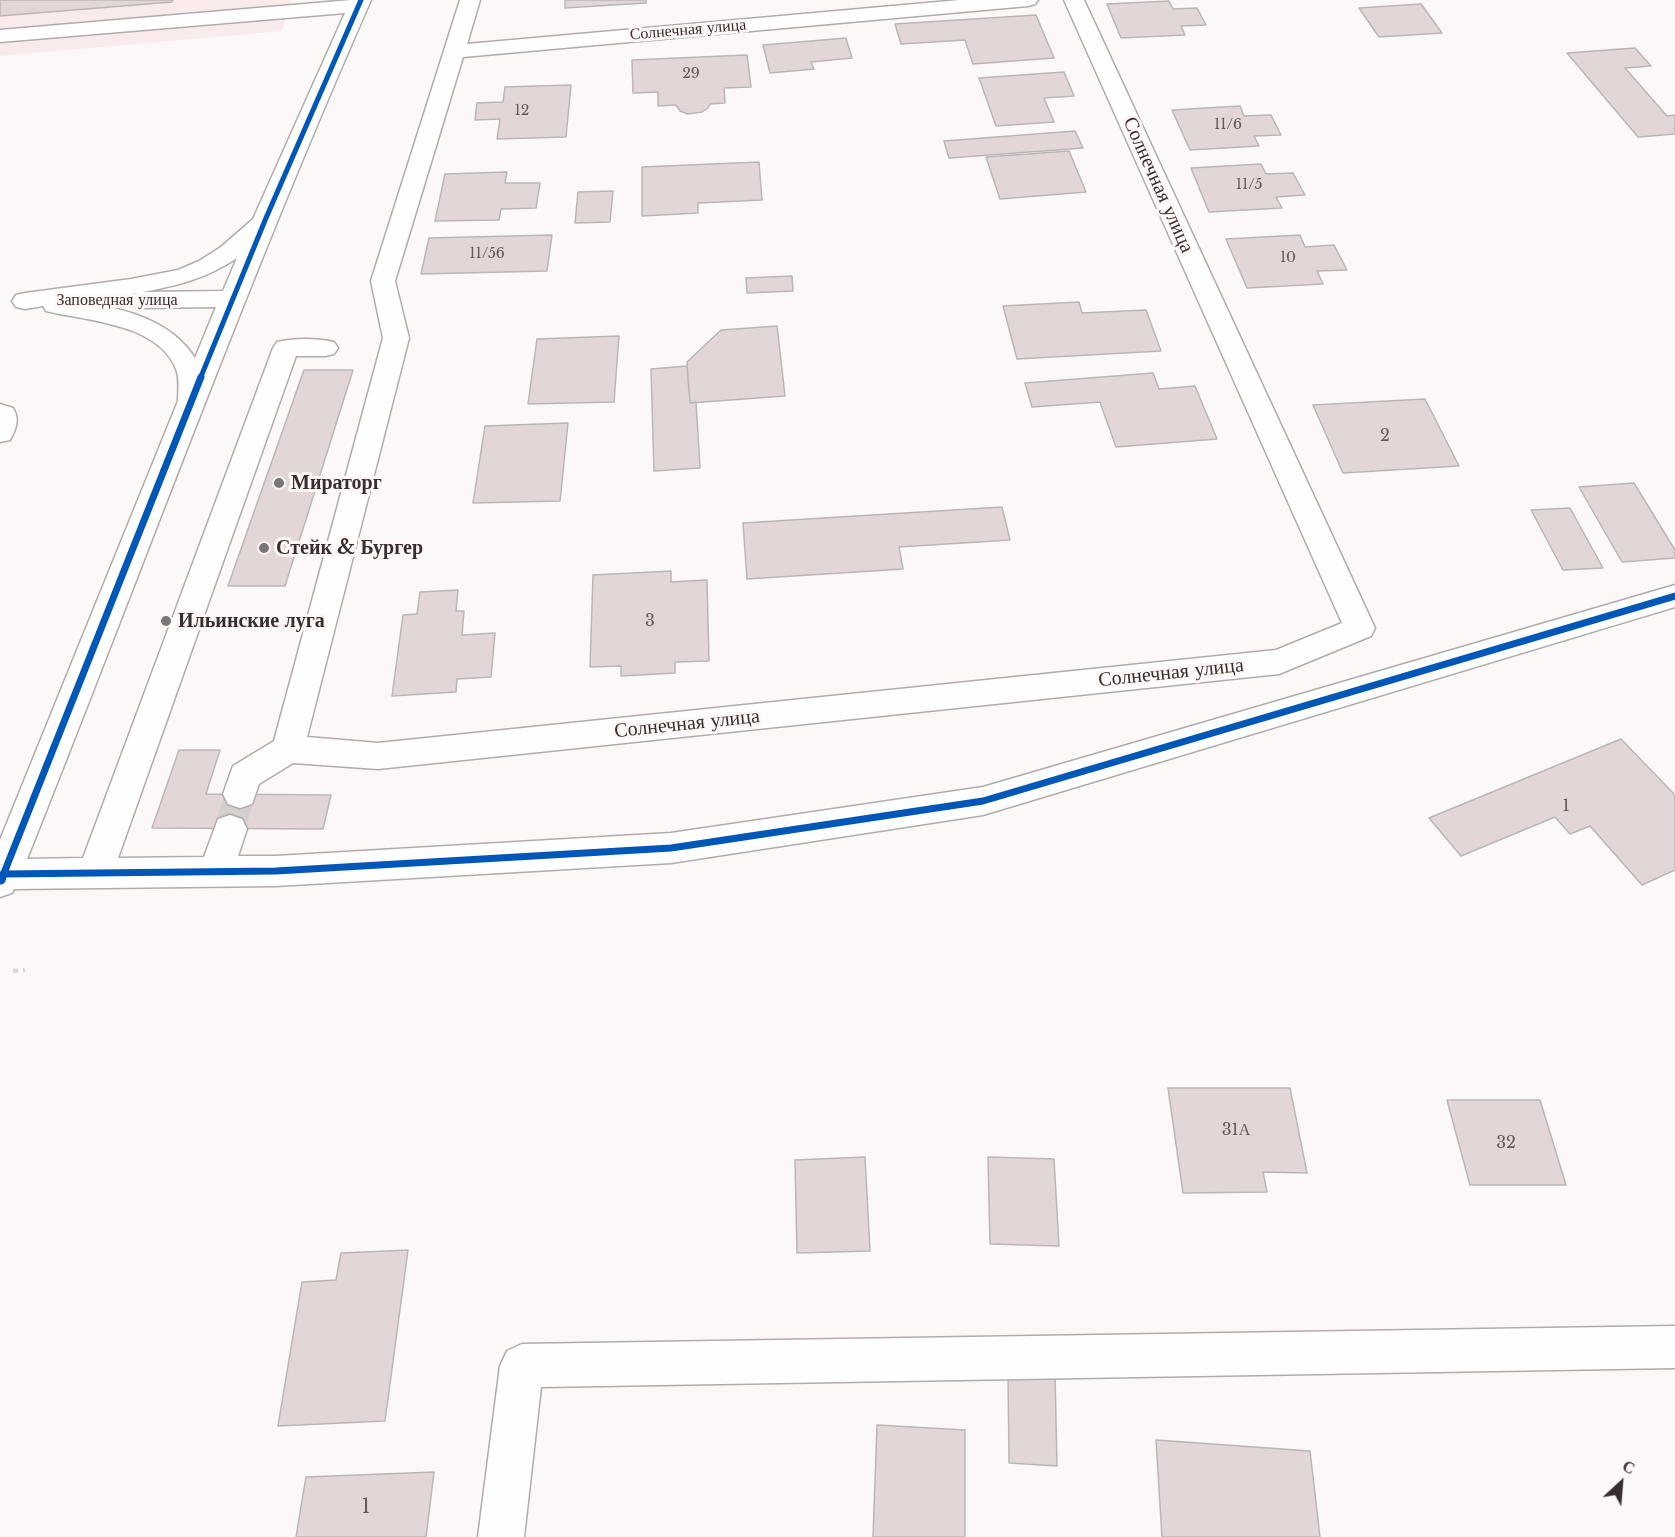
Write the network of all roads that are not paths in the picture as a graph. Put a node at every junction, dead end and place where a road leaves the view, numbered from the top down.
1 (470, 0) edge
2 (1028, 0) edge
3 (1074, 0) edge
4 (360, 3) edge
5 (229, 8) edge
6 (0, 36) edge
7 (456, 51) junction
8 (268, 216) junction
9 (233, 299) junction
10 (13, 301) edge
11 (325, 348) dead end
12 (191, 404) junction
13 (0, 413) edge
14 (0, 433) edge
15 (1675, 596) edge
16 (288, 749) junction
17 (240, 794) tunnel mouth
18 (230, 829) tunnel mouth
19 (216, 872) junction
20 (95, 873) junction
21 (2, 878) edge
22 (1675, 1347) edge
23 (501, 1537) edge

1 - 7 street
2 - 7 street, Солнечная улица
3 - 16 street, Солнечная улица
4 - 5 street
4 - 8 street
5 - 6 street
7 - 16 street
8 - 9 street
8 - 10 street
9 - 10 street, Заповедная улица
9 - 12 street
10 - 12 street
11 - 20 street
12 - 21 street
13 - 14 street
15 - 19 street
16 - 17 street
18 - 19 street
19 - 20 street
20 - 21 street
22 - 23 street

